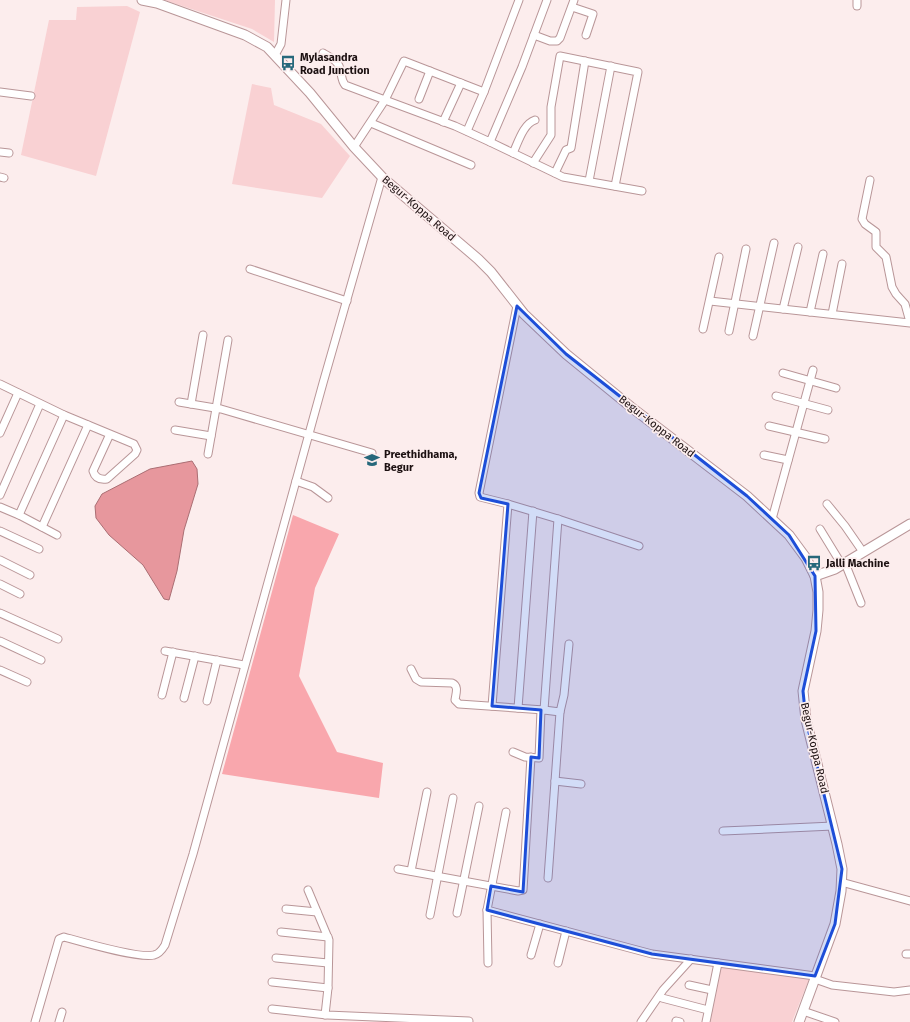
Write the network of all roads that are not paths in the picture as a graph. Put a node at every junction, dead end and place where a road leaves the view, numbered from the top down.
1 (142, 0) edge
2 (286, 0) edge
3 (519, 0) edge
4 (547, 0) edge
5 (571, 2) edge
6 (534, 35) junction
7 (586, 35) dead end
8 (323, 53) dead end
9 (275, 54) junction
10 (585, 61) junction
11 (611, 66) junction
12 (430, 71) junction
13 (461, 83) junction
14 (0, 92) edge
15 (484, 92) junction
16 (30, 96) dead end
17 (419, 99) dead end
18 (385, 100) junction
19 (535, 120) dead end
20 (443, 122) junction
21 (371, 123) junction
22 (467, 131) junction
23 (490, 142) junction
24 (354, 147) junction
25 (0, 152) edge
26 (9, 153) dead end
27 (513, 153) junction
28 (533, 163) junction
29 (471, 165) dead end
30 (556, 173) junction
31 (382, 177) junction
32 (870, 180) dead end
33 (589, 182) junction
34 (615, 186) junction
35 (642, 191) dead end
36 (774, 243) dead end
37 (798, 248) dead end
38 (746, 249) dead end
39 (823, 254) dead end
40 (719, 257) dead end
41 (842, 264) dead end
42 (250, 269) dead end
43 (347, 301) junction
44 (710, 301) junction
45 (735, 304) junction
46 (517, 306) junction
47 (760, 306) junction
48 (783, 309) junction
49 (810, 312) junction
50 (832, 314) junction
51 (910, 322) edge
52 (703, 329) dead end
53 (728, 331) dead end
54 (203, 335) dead end
55 (753, 336) dead end
56 (228, 340) dead end
57 (813, 370) dead end
58 (783, 373) dead end
59 (810, 380) junction
60 (0, 384) edge
61 (836, 388) dead end
62 (18, 393) junction
63 (776, 396) dead end
64 (179, 402) dead end
65 (40, 404) junction
66 (191, 404) junction
67 (804, 404) junction
68 (216, 408) junction
69 (828, 410) dead end
70 (64, 415) junction
71 (88, 425) junction
72 (769, 426) dead end
73 (174, 430) dead end
74 (796, 432) junction
75 (0, 433) edge
76 (110, 434) junction
77 (309, 435) junction
78 (211, 436) junction
79 (824, 439) dead end
80 (372, 453) dead end
81 (208, 454) dead end
82 (764, 455) dead end
83 (788, 460) junction
84 (296, 481) junction
85 (0, 495) edge
86 (328, 498) dead end
87 (508, 504) junction
88 (827, 504) dead end
89 (0, 507) edge
90 (532, 511) junction
91 (19, 515) junction
92 (558, 519) junction
93 (772, 519) junction
94 (910, 524) edge
95 (42, 527) junction
96 (820, 529) dead end
97 (0, 530) edge
98 (57, 535) dead end
99 (639, 546) dead end
100 (39, 549) dead end
101 (863, 552) junction
102 (0, 560) edge
103 (843, 564) junction
104 (30, 575) dead end
105 (815, 576) junction
106 (0, 584) edge
107 (20, 594) dead end
108 (861, 603) dead end
109 (0, 613) edge
110 (58, 639) dead end
111 (0, 641) edge
112 (569, 644) dead end
113 (165, 651) dead end
114 (173, 652) junction
115 (195, 656) junction
116 (41, 660) dead end
117 (217, 660) junction
118 (244, 665) junction
119 (411, 669) dead end
120 (0, 670) edge
121 (27, 682) dead end
122 (162, 695) dead end
123 (184, 698) dead end
124 (207, 701) dead end
125 (492, 706) junction
126 (518, 708) junction
127 (542, 710) junction
128 (560, 712) junction
129 (513, 752) dead end
130 (531, 757) junction
131 (555, 781) junction
132 (581, 784) dead end
133 (427, 792) dead end
134 (453, 798) dead end
135 (479, 806) dead end
136 (506, 812) dead end
137 (833, 826) junction
138 (723, 831) dead end
139 (398, 869) dead end
140 (411, 872) junction
141 (438, 876) junction
142 (548, 878) dead end
143 (464, 881) junction
144 (841, 882) junction
145 (491, 886) junction
146 (308, 890) dead end
147 (910, 901) edge
148 (286, 909) dead end
149 (487, 910) junction
150 (317, 912) junction
151 (457, 913) dead end
152 (430, 915) dead end
153 (540, 924) junction
154 (566, 931) junction
155 (281, 932) dead end
156 (328, 937) junction
157 (531, 955) dead end
158 (276, 958) dead end
159 (691, 959) junction
160 (558, 962) dead end
161 (328, 963) junction
162 (488, 963) dead end
163 (718, 963) junction
164 (815, 977) junction
165 (272, 982) dead end
166 (689, 986) dead end
167 (328, 988) junction
168 (712, 990) junction
169 (910, 990) edge
170 (662, 998) dead end
171 (272, 1009) dead end
172 (708, 1010) junction
173 (803, 1011) junction
174 (62, 1012) dead end
175 (321, 1017) edge
176 (469, 1021) edge
177 (35, 1022) edge
178 (59, 1022) edge
179 (641, 1022) edge
180 (706, 1022) edge
181 (799, 1022) edge
182 (835, 1022) edge

1 - 9 main road, Begur-Koppa Road
2 - 9 street
3 - 15 street
4 - 6 street
5 - 6 street
5 - 7 street
6 - 23 street
8 - 18 street
9 - 24 main road, Begur-Koppa Road
10 - 11 street
10 - 28 street
10 - 30 street
11 - 33 street
11 - 34 street
12 - 13 street
12 - 17 street
12 - 18 street
13 - 15 street
13 - 20 street
14 - 16 street
15 - 22 street
18 - 20 street
18 - 21 street
19 - 27 street
20 - 22 street
21 - 24 street
21 - 29 street
22 - 23 street
23 - 27 street
24 - 31 main road, Begur-Koppa Road
25 - 26 street
27 - 28 street
28 - 30 street
30 - 33 street
31 - 43 street
31 - 46 main road, Begur-Koppa Road
32 - 51 street
33 - 34 street
34 - 35 street
36 - 47 street
37 - 48 street
38 - 45 street
39 - 49 street
40 - 44 street
41 - 50 street
42 - 43 street
43 - 77 street
44 - 45 street
44 - 52 street
45 - 47 street
45 - 53 street
46 - 87 street
46 - 93 main road, Begur-Koppa Road
47 - 48 street
47 - 55 street
48 - 49 street
49 - 50 street
50 - 51 street
54 - 66 street
56 - 68 street
57 - 59 street
58 - 59 street
59 - 61 street
59 - 67 street
60 - 62 street
62 - 65 street
62 - 75 street
63 - 67 street
64 - 66 street
65 - 70 street
65 - 85 street
66 - 68 street
67 - 69 street
67 - 74 street
68 - 77 street
68 - 78 street
70 - 71 street
70 - 91 street
71 - 76 street
71 - 95 street
72 - 74 street
73 - 78 street
74 - 79 street
74 - 83 street
76 - 76 street
77 - 80 street
77 - 84 street
78 - 81 street
82 - 83 street
83 - 93 street
84 - 86 street
84 - 118 street
87 - 90 street
87 - 125 street
88 - 101 street
89 - 91 street
90 - 92 street
90 - 126 street
91 - 95 street
92 - 99 street
92 - 127 street
93 - 105 main road, Begur-Koppa Road
94 - 101 main road
95 - 98 street
96 - 103 street
97 - 100 street
101 - 103 main road
102 - 104 street
103 - 105 main road
103 - 108 street
105 - 137 main road, Begur-Koppa Road
106 - 107 street
109 - 110 street
111 - 116 street
112 - 128 street
113 - 114 street
114 - 115 street
114 - 122 street
115 - 117 street
115 - 123 street
117 - 118 street
117 - 124 street
118 - 177 street
119 - 125 street
120 - 121 street
125 - 126 street
126 - 127 street
127 - 128 street
127 - 130 street
128 - 131 street
129 - 130 street
130 - 145 street
131 - 132 street
131 - 142 street
133 - 140 street
134 - 141 street
135 - 143 street
136 - 145 street
137 - 138 street
137 - 144 main road, Begur-Koppa Road
139 - 140 street
140 - 141 street
141 - 143 street
141 - 152 street
143 - 145 street
143 - 151 street
144 - 147 street
144 - 164 main road, Begur-Koppa Road
145 - 149 street
146 - 150 street
148 - 150 street
149 - 153 street
149 - 162 street
150 - 156 street
153 - 154 street
153 - 157 street
154 - 159 street
154 - 160 street
155 - 156 street
156 - 161 street
158 - 161 street
159 - 163 street
159 - 179 street
161 - 167 street
163 - 164 street
163 - 168 street
164 - 169 street
164 - 173 main road, Begur-Koppa Road
165 - 167 street
166 - 168 street
167 - 175 street
168 - 172 street
170 - 172 street
171 - 175 street
172 - 180 street
173 - 181 main road, Begur-Koppa Road
173 - 182 street
174 - 178 street
175 - 176 street

